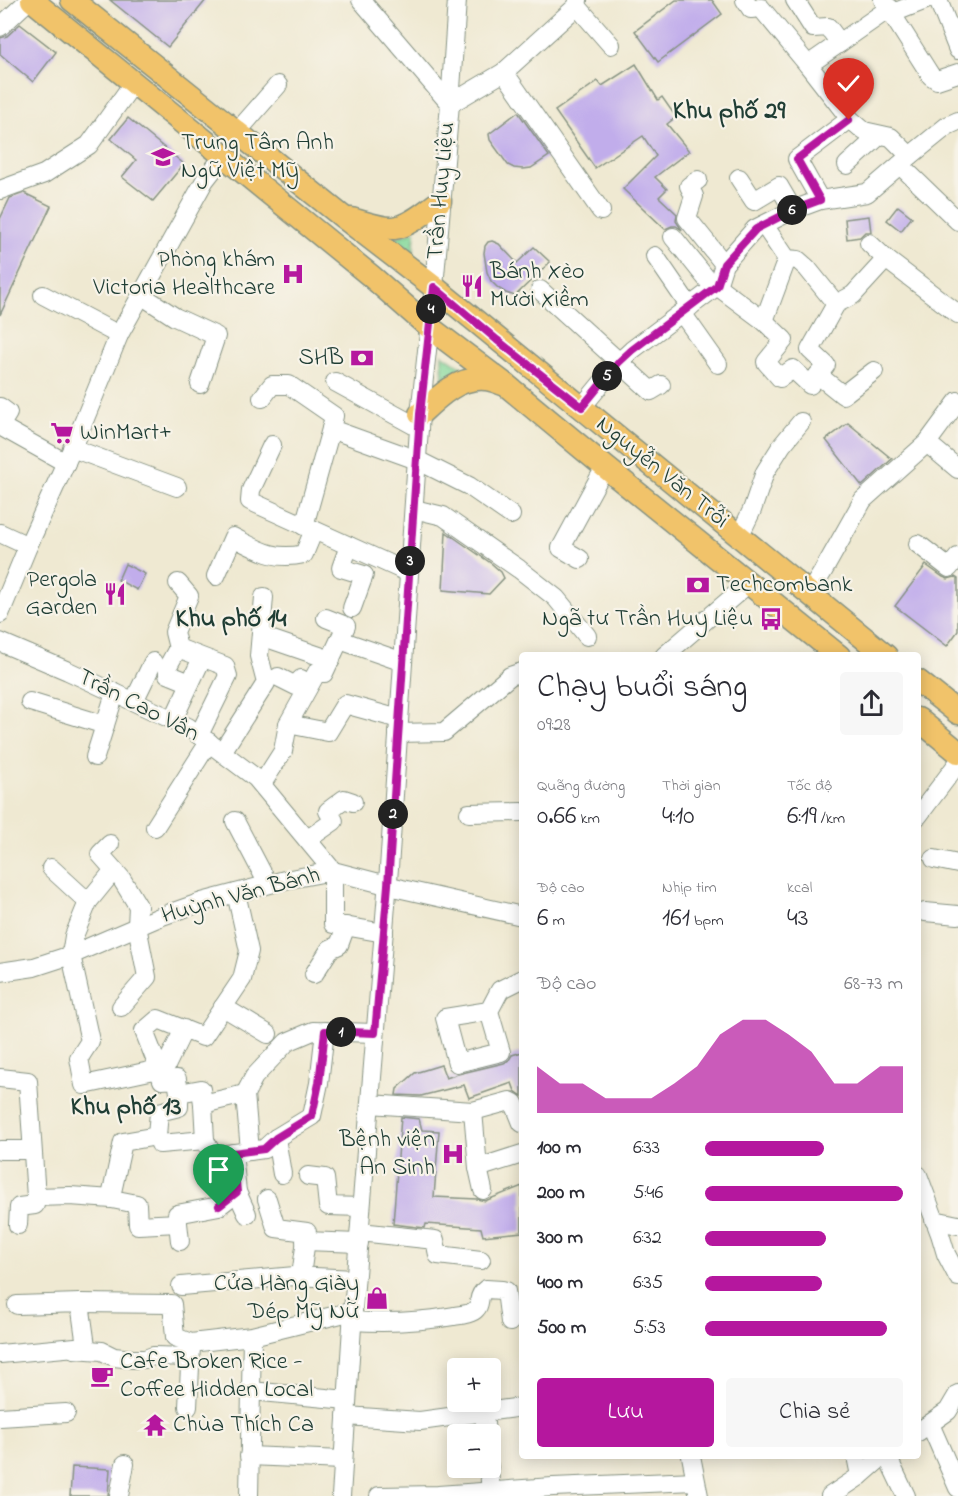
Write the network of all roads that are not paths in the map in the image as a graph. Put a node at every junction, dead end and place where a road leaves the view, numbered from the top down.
1 (31, 0) edge
2 (72, 0) edge
3 (361, 0) edge
4 (457, 0) edge
5 (795, 0) edge
6 (926, 0) edge
7 (938, 0) edge
8 (577, 3) edge
9 (761, 3) edge
10 (888, 7) edge
11 (0, 27) edge
12 (840, 43) junction
13 (611, 45) dead end
14 (958, 50) edge
15 (808, 65) junction
16 (504, 72) junction
17 (958, 73) edge
18 (134, 82) junction
19 (278, 85) dead end
20 (450, 104) junction
21 (849, 120) junction
22 (954, 129) edge
23 (237, 132) junction
24 (880, 135) junction
25 (223, 157) junction
26 (905, 160) junction
27 (847, 165) dead end
28 (739, 178) dead end
29 (698, 180) dead end
30 (0, 190) edge
31 (820, 200) junction
32 (440, 201) junction
33 (793, 210) junction
34 (601, 211) dead end
35 (343, 217) junction
36 (958, 221) edge
37 (764, 225) junction
38 (674, 237) dead end
39 (869, 243) dead end
40 (655, 256) dead end
41 (787, 259) junction
42 (886, 259) junction
43 (724, 264) junction
44 (434, 287) junction
45 (716, 287) junction
46 (540, 290) dead end
47 (43, 295) dead end
48 (141, 295) junction
49 (836, 304) junction
50 (686, 310) junction
51 (958, 314) edge
52 (764, 321) junction
53 (429, 327) junction
54 (119, 335) junction
55 (619, 362) junction
56 (718, 364) dead end
57 (874, 371) dead end
58 (818, 375) junction
59 (335, 382) dead end
60 (200, 384) dead end
61 (506, 385) junction
62 (661, 385) dead end
63 (262, 398) dead end
64 (958, 401) edge
65 (0, 407) edge
66 (582, 407) junction
67 (420, 421) junction
68 (801, 422) dead end
69 (0, 426) edge
70 (331, 429) junction
71 (927, 443) junction
72 (272, 445) dead end
73 (69, 455) junction
74 (417, 460) junction
75 (605, 467) junction
76 (958, 469) edge
77 (177, 487) dead end
78 (414, 509) junction
79 (511, 515) dead end
80 (309, 528) junction
81 (0, 533) edge
82 (739, 537) junction
83 (918, 544) dead end
84 (28, 546) junction
85 (349, 546) junction
86 (958, 557) edge
87 (579, 559) dead end
88 (409, 573) junction
89 (216, 576) dead end
90 (178, 583) dead end
91 (749, 583) junction
92 (809, 594) junction
93 (264, 597) dead end
94 (352, 608) dead end
95 (0, 614) edge
96 (326, 618) dead end
97 (261, 636) junction
98 (587, 636) dead end
99 (340, 640) junction
100 (0, 642) edge
101 (178, 648) junction
102 (669, 652) edge
103 (834, 652) edge
104 (881, 652) edge
105 (202, 657) junction
106 (331, 660) junction
107 (153, 662) dead end
108 (403, 662) junction
109 (519, 673) edge
110 (278, 677) dead end
111 (190, 683) junction
112 (921, 683) edge
113 (310, 684) junction
114 (116, 693) junction
115 (134, 701) junction
116 (30, 702) dead end
117 (958, 713) edge
118 (173, 720) junction
119 (921, 721) edge
120 (288, 724) junction
121 (105, 725) junction
122 (399, 726) junction
123 (210, 743) junction
124 (958, 752) edge
125 (95, 756) dead end
126 (958, 763) edge
127 (262, 784) junction
128 (353, 802) dead end
129 (519, 811) edge
130 (921, 812) edge
131 (469, 813) dead end
132 (235, 821) dead end
133 (155, 827) dead end
134 (308, 839) junction
135 (110, 844) dead end
136 (934, 860) dead end
137 (958, 864) edge
138 (51, 868) dead end
139 (114, 870) junction
140 (333, 871) junction
141 (268, 884) junction
142 (388, 885) junction
143 (236, 893) junction
144 (88, 902) junction
145 (925, 912) dead end
146 (519, 915) edge
147 (958, 915) edge
148 (137, 926) junction
149 (346, 926) junction
150 (384, 933) junction
151 (71, 955) junction
152 (0, 972) edge
153 (314, 974) dead end
154 (519, 980) edge
155 (121, 1007) dead end
156 (223, 1007) junction
157 (489, 1011) dead end
158 (184, 1029) junction
159 (325, 1031) junction
160 (375, 1033) junction
161 (268, 1035) dead end
162 (159, 1069) junction
163 (0, 1078) edge
164 (179, 1093) junction
165 (245, 1094) junction
166 (203, 1104) junction
167 (370, 1104) junction
168 (473, 1112) junction
169 (519, 1116) edge
170 (157, 1136) junction
171 (276, 1138) junction
172 (205, 1140) junction
173 (0, 1150) edge
174 (32, 1150) junction
175 (242, 1152) junction
176 (519, 1155) edge
177 (478, 1168) junction
178 (282, 1174) dead end
179 (308, 1176) dead end
180 (921, 1188) edge
181 (483, 1190) dead end
182 (237, 1192) junction
183 (36, 1197) junction
184 (112, 1199) junction
185 (267, 1199) dead end
186 (361, 1208) junction
187 (927, 1210) edge
188 (247, 1214) dead end
189 (18, 1225) dead end
190 (958, 1225) edge
191 (359, 1237) junction
192 (305, 1241) junction
193 (481, 1260) dead end
194 (301, 1276) junction
195 (958, 1277) edge
196 (355, 1279) junction
197 (181, 1286) dead end
198 (80, 1303) junction
199 (17, 1305) dead end
200 (353, 1316) junction
201 (510, 1322) dead end
202 (252, 1336) junction
203 (65, 1348) junction
204 (190, 1350) junction
205 (0, 1354) edge
206 (251, 1391) junction
207 (956, 1404) edge
208 (188, 1407) dead end
209 (501, 1407) edge
210 (519, 1407) edge
211 (347, 1408) junction
212 (461, 1412) edge
213 (66, 1413) dead end
214 (0, 1417) edge
215 (924, 1428) edge
216 (249, 1456) junction
217 (692, 1459) edge
218 (857, 1459) edge
219 (880, 1459) edge
220 (889, 1459) edge
221 (343, 1460) junction
222 (125, 1464) dead end
223 (860, 1476) junction
224 (490, 1478) edge
225 (697, 1488) edge
226 (958, 1488) edge
227 (491, 1494) edge
228 (837, 1494) edge
229 (119, 1496) edge
230 (249, 1496) edge
231 (340, 1496) edge
232 (379, 1496) edge
233 (906, 1496) edge

1 - 11 street
1 - 18 main road, Nguyễn Văn Trỗi
2 - 23 main road, Nguyễn Văn Trỗi
3 - 20 street
4 - 20 street, Trần Huy Liệu
5 - 12 street
6 - 10 street
7 - 14 street
8 - 13 street
8 - 16 street
9 - 15 street
10 - 12 street
10 - 17 street
12 - 15 street
15 - 21 street
16 - 20 street
16 - 34 street
18 - 25 main road, Nguyễn Văn Trỗi
18 - 30 street
19 - 23 street
20 - 32 street, Trần Huy Liệu
21 - 24 street
21 - 31 street
22 - 26 street
23 - 35 main road, Nguyễn Văn Trỗi
24 - 26 street
24 - 27 street
25 - 48 street
25 - 53 main road, Nguyễn Văn Trỗi
26 - 31 street
26 - 36 street
28 - 33 street
29 - 43 street
31 - 33 street
32 - 35 main road
32 - 44 street, Trần Huy Liệu
33 - 37 street
35 - 44 main road, Nguyễn Văn Trỗi
37 - 41 street
37 - 43 street
38 - 45 street
39 - 42 street
40 - 50 street
41 - 49 street
41 - 52 street
42 - 49 street
42 - 51 street
43 - 45 street
44 - 53 street, Trần Huy Liệu
44 - 66 main road, Nguyễn Văn Trỗi
45 - 50 street
45 - 52 street
46 - 55 street
47 - 54 street
48 - 54 street
48 - 60 street
49 - 58 street
50 - 55 street
50 - 56 street
52 - 58 street
53 - 61 main road, Nguyễn Văn Trỗi
53 - 67 street, Trần Huy Liệu
54 - 73 street
55 - 62 street
55 - 66 street
57 - 58 street
59 - 67 street
61 - 67 main road
61 - 75 main road, Nguyễn Văn Trỗi
63 - 70 street
64 - 71 street
65 - 69 street
66 - 82 main road, Nguyễn Văn Trỗi
67 - 74 street, Trần Huy Liệu
68 - 82 street
69 - 73 street
70 - 74 street
70 - 80 street
71 - 76 street
71 - 92 street
72 - 80 street
73 - 77 street
73 - 84 street
74 - 78 street, Trần Huy Liệu
74 - 79 street
75 - 87 street
75 - 91 main road, Nguyễn Văn Trỗi
78 - 88 street, Trần Huy Liệu
78 - 98 street
80 - 85 street
80 - 89 street
81 - 84 street
82 - 92 main road, Nguyễn Văn Trỗi
83 - 86 street
84 - 95 street
85 - 88 street
85 - 94 street
88 - 108 street, Trần Huy Liệu
90 - 101 street
91 - 102 street
91 - 103 main road, Nguyễn Văn Trỗi
92 - 104 main road, Nguyễn Văn Trỗi
93 - 97 street
96 - 99 street
97 - 106 street
97 - 123 street
99 - 106 street
99 - 108 street
100 - 114 street, Trần Cao Vân
101 - 105 street
101 - 111 street
105 - 111 street
105 - 123 street
106 - 113 street
107 - 115 street
108 - 122 street, Trần Huy Liệu
109 - 122 street
110 - 113 street
111 - 118 street
112 - 117 main road
113 - 120 street
114 - 115 street, Trần Cao Vân
114 - 121 street
115 - 118 street, Trần Cao Vân
116 - 121 street
118 - 123 street, Trần Cao Vân
119 - 124 main road
120 - 122 street
120 - 127 street
121 - 125 street
122 - 142 street, Trần Huy Liệu
123 - 127 street, Trần Cao Vân
123 - 133 street
126 - 130 street
127 - 134 street, Trần Cao Vân
128 - 134 street
129 - 131 street
132 - 141 street
134 - 140 street, Trần Cao Vân
135 - 139 street
136 - 137 street
138 - 144 street
139 - 144 street
139 - 148 street
140 - 141 street, Huỳnh Văn Bánh
140 - 142 street, Huỳnh Văn Bánh
140 - 149 street
141 - 143 street, Huỳnh Văn Bánh
142 - 146 street, Huỳnh Văn Bánh
142 - 150 street, Trần Huy Liệu
143 - 148 street, Huỳnh Văn Bánh
143 - 156 street
144 - 151 street
145 - 147 street
148 - 151 street, Huỳnh Văn Bánh
148 - 155 street
149 - 150 street
149 - 153 street
150 - 160 street, Trần Huy Liệu
151 - 152 street, Huỳnh Văn Bánh
151 - 162 street
154 - 157 street
156 - 158 street
156 - 161 street
158 - 162 street
158 - 162 street
159 - 160 street
159 - 165 street
159 - 171 street
160 - 167 street, Trần Huy Liệu
162 - 164 street
163 - 174 street
164 - 166 street
164 - 170 street
165 - 166 street
165 - 175 street
166 - 172 street
167 - 168 street
167 - 186 street, Trần Huy Liệu
168 - 169 street
168 - 177 street
170 - 172 street
170 - 184 street
171 - 175 street
171 - 178 street
172 - 175 street
173 - 174 street
174 - 183 street
175 - 182 street
176 - 177 street
177 - 181 street
179 - 186 street
180 - 187 street
182 - 184 street
182 - 188 street
183 - 184 street
183 - 189 street
185 - 192 street
186 - 191 street, Trần Huy Liệu
187 - 190 street
187 - 195 street
191 - 192 street
191 - 193 street
191 - 196 street, Trần Huy Liệu
192 - 194 street
194 - 196 street
194 - 197 street
196 - 200 street, Trần Huy Liệu
198 - 199 street
198 - 203 street
198 - 204 street
200 - 201 street
200 - 202 street
200 - 211 street, Trần Huy Liệu
202 - 204 street
202 - 206 street
203 - 204 street
203 - 205 street
204 - 208 street
206 - 211 street
206 - 216 street
207 - 215 street
209 - 210 street
211 - 212 street
211 - 221 street, Trần Huy Liệu
213 - 214 street
215 - 226 street
216 - 221 street
216 - 230 street
217 - 225 street
218 - 223 street
219 - 223 street
220 - 233 street
221 - 231 street, Trần Huy Liệu
222 - 229 street
223 - 228 street
224 - 227 street
225 - 227 street
227 - 232 street

